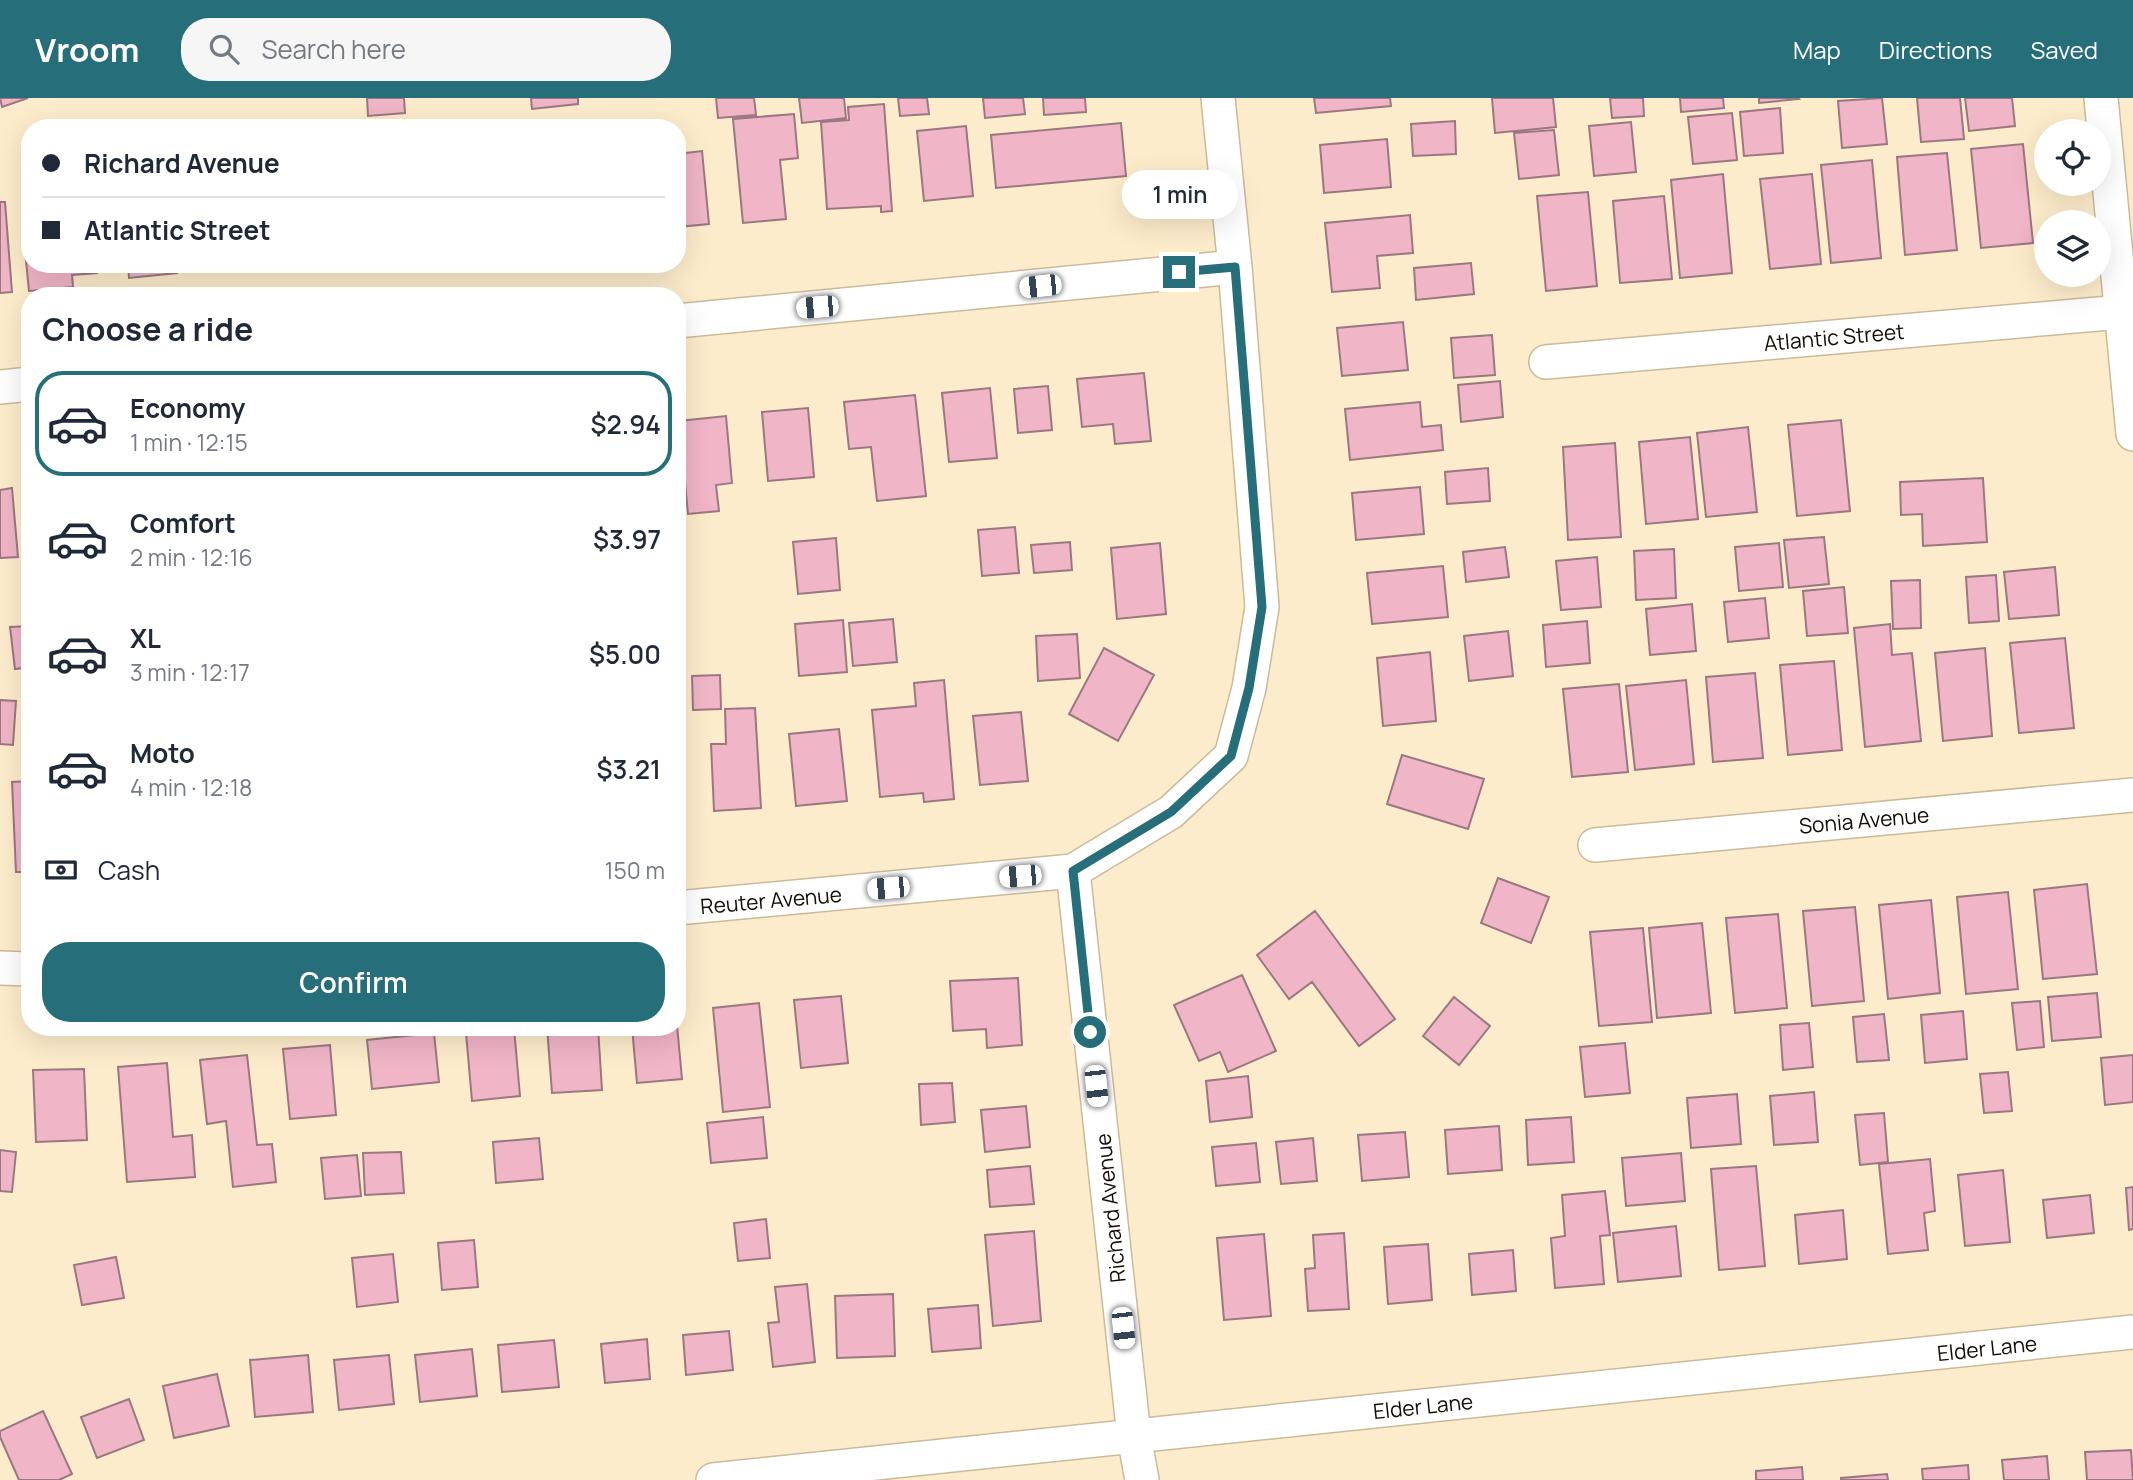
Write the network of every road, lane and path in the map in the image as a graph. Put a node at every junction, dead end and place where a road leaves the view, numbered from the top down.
1 (1218, 98) edge
2 (2101, 98) edge
3 (1235, 267) junction
4 (2121, 312) junction
5 (686, 320) edge
6 (1546, 362) dead end
7 (21, 385) edge
8 (0, 387) edge
9 (2133, 434) edge
10 (2133, 795) edge
11 (1595, 845) dead end
12 (1073, 871) junction
13 (686, 907) edge
14 (0, 968) edge
15 (21, 969) edge
16 (2133, 1332) edge
17 (1135, 1436) junction
18 (713, 1480) edge
19 (1142, 1480) edge

1 - 3 street
2 - 4 street
3 - 5 street
3 - 12 street
4 - 6 street, Atlantic Street
4 - 9 street
7 - 8 street
10 - 11 street, Sonia Avenue
12 - 13 street, Reuter Avenue
12 - 17 street, Richard Avenue
14 - 15 street
16 - 17 street, Elder Lane
17 - 18 street, Elder Lane
17 - 19 street, Richard Avenue

